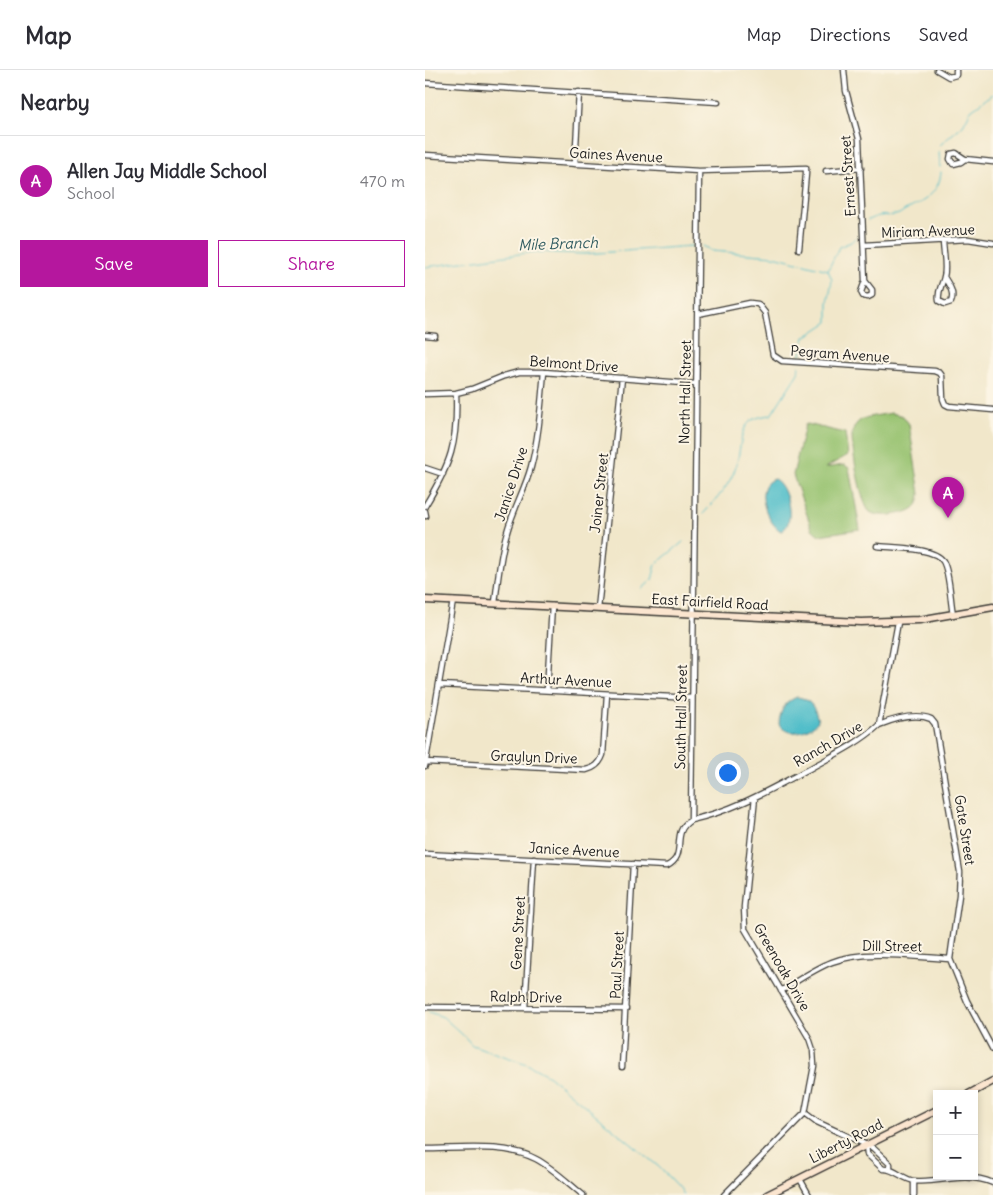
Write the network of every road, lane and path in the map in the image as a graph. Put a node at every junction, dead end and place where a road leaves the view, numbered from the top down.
1 (844, 70) edge
2 (937, 70) edge
3 (956, 70) edge
4 (425, 83) edge
5 (579, 92) junction
6 (718, 102) dead end
7 (425, 155) edge
8 (965, 158) dead end
9 (993, 162) edge
10 (575, 164) junction
11 (861, 168) junction
12 (826, 170) dead end
13 (699, 171) junction
14 (943, 240) junction
15 (993, 243) edge
16 (864, 244) junction
17 (799, 249) dead end
18 (944, 277) junction
19 (865, 281) dead end
20 (698, 314) junction
21 (425, 335) edge
22 (435, 336) dead end
23 (544, 372) junction
24 (622, 378) junction
25 (695, 384) junction
26 (456, 393) junction
27 (425, 394) edge
28 (993, 410) edge
29 (425, 468) edge
30 (443, 474) junction
31 (425, 506) edge
32 (877, 546) dead end
33 (425, 600) edge
34 (453, 601) junction
35 (495, 604) junction
36 (552, 606) junction
37 (993, 607) edge
38 (598, 609) junction
39 (694, 613) junction
40 (953, 614) junction
41 (898, 622) junction
42 (439, 685) junction
43 (547, 690) junction
44 (607, 694) junction
45 (691, 698) junction
46 (879, 725) junction
47 (426, 762) edge
48 (425, 766) edge
49 (755, 798) junction
50 (691, 820) junction
51 (425, 854) edge
52 (535, 859) junction
53 (633, 864) junction
54 (950, 959) junction
55 (781, 991) junction
56 (425, 1007) edge
57 (525, 1008) junction
58 (626, 1009) junction
59 (993, 1050) edge
60 (622, 1067) dead end
61 (993, 1082) edge
62 (977, 1090) edge
63 (933, 1112) edge
64 (805, 1114) junction
65 (866, 1145) junction
66 (425, 1149) edge
67 (890, 1168) junction
68 (800, 1180) junction
69 (914, 1181) junction
70 (993, 1183) edge
71 (583, 1195) edge
72 (724, 1195) edge
73 (767, 1195) edge
74 (809, 1195) edge
75 (914, 1195) edge

1 - 11 street, Ernest Street
2 - 3 street
4 - 5 street
5 - 6 street
5 - 10 street
7 - 10 street, Gaines Avenue
8 - 9 street
10 - 13 street, Gaines Avenue
11 - 12 street
11 - 16 street, Ernest Street
13 - 17 street, Gaines Avenue
13 - 20 street, North Hall Street
14 - 15 street, Miriam Avenue
14 - 16 street, Miriam Avenue
14 - 18 street
16 - 19 street, Ernest Street
18 - 18 street
20 - 25 street, North Hall Street
20 - 28 street, Pegram Avenue
21 - 22 street
23 - 24 street, Belmont Drive
23 - 26 street, Belmont Drive
23 - 35 street, Janice Drive
24 - 25 street, Belmont Drive
24 - 38 street, Joiner Street
25 - 39 street, North Hall Street
26 - 27 street, Belmont Drive
26 - 30 street
29 - 30 street
30 - 31 street
32 - 40 street
33 - 34 main road, East Fairfield Road
34 - 35 main road, East Fairfield Road
34 - 42 street
35 - 36 main road, East Fairfield Road
36 - 38 main road, East Fairfield Road
36 - 43 street
37 - 40 main road, East Fairfield Road
38 - 39 main road, East Fairfield Road
39 - 41 main road, East Fairfield Road
39 - 45 street, South Hall Street
40 - 41 main road, East Fairfield Road
41 - 46 street, Ranch Drive
42 - 43 street, Arthur Avenue
42 - 47 street
43 - 44 street, Arthur Avenue
44 - 45 street, Arthur Avenue
44 - 47 street, Graylyn Drive
45 - 50 street, South Hall Street
46 - 49 street, Ranch Drive
46 - 54 street, Gate Street
47 - 48 street
49 - 50 street, Ranch Drive
49 - 55 street, Greenoak Drive
50 - 53 street, Janice Avenue
51 - 52 street, Janice Avenue
52 - 53 street, Janice Avenue
52 - 57 street, Gene Street
53 - 58 street, Paul Street
54 - 55 street, Dill Street
54 - 59 street
55 - 64 street, Greenoak Drive
56 - 57 street, Ralph Drive
57 - 58 street, Ralph Drive
58 - 60 street, Paul Street
61 - 62 main road
63 - 65 main road, Liberty Road
64 - 65 street
64 - 72 street
65 - 67 street
65 - 67 street
65 - 68 main road, Liberty Road
66 - 71 street
67 - 69 street
68 - 73 main road, Liberty Road
68 - 74 street
69 - 70 street
69 - 75 street

